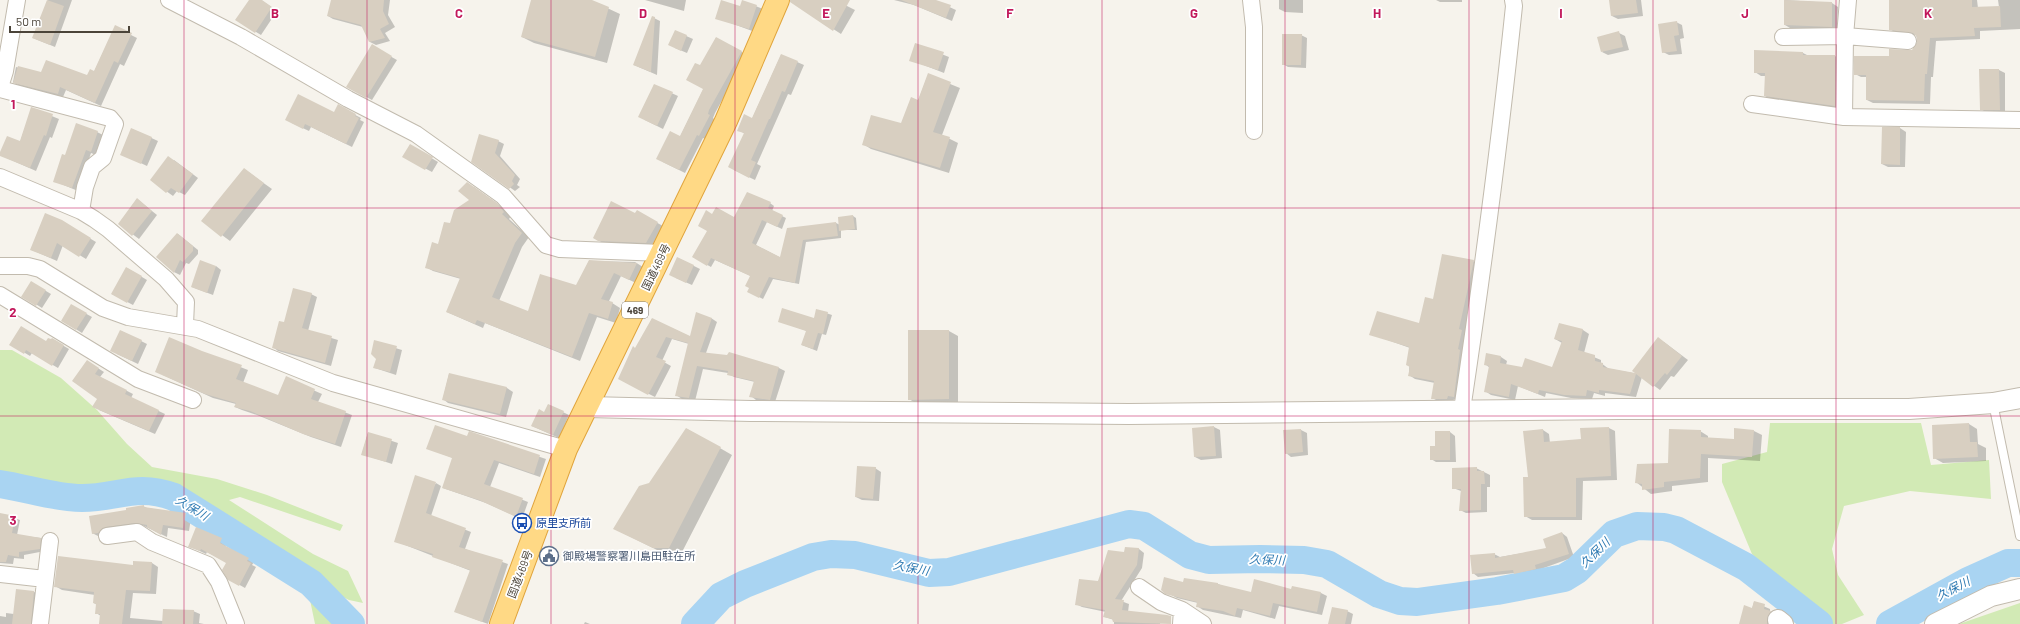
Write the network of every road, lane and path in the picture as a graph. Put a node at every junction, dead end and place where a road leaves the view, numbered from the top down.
1 (17, 0) edge
2 (169, 0) edge
3 (778, 0) edge
4 (1250, 0) edge
5 (1513, 0) edge
6 (1848, 0) edge
7 (1845, 36) junction
8 (1783, 37) dead end
9 (1908, 42) dead end
10 (0, 88) edge
11 (1752, 104) dead end
12 (1844, 117) junction
13 (2020, 120) edge
14 (1254, 131) dead end
15 (0, 177) edge
16 (81, 211) junction
17 (662, 253) junction
18 (0, 266) edge
19 (0, 295) edge
20 (185, 325) junction
21 (2020, 398) edge
22 (193, 400) dead end
23 (1993, 403) junction
24 (588, 407) junction
25 (1462, 410) junction
26 (566, 449) junction
27 (107, 536) dead end
28 (2020, 536) edge
29 (50, 541) dead end
30 (0, 574) edge
31 (45, 579) junction
32 (1139, 587) dead end
33 (2020, 589) edge
34 (1181, 617) edge
35 (40, 624) edge
36 (236, 624) edge
37 (501, 624) edge
38 (1203, 624) edge
39 (1936, 624) edge

1 - 10 street
2 - 17 street
3 - 17 highway, 国道469号 / 469
4 - 14 street
5 - 25 street
6 - 7 street
7 - 8 street
7 - 9 street
7 - 12 street
10 - 16 street
11 - 12 street
12 - 13 street
15 - 16 street
16 - 20 street
17 - 24 highway, 国道469号 / 469
18 - 20 street
19 - 22 street
20 - 26 street
21 - 23 street
23 - 25 street
23 - 28 lane
24 - 25 street
24 - 26 highway, 国道469号 / 469
26 - 37 highway, 国道469号 / 469
27 - 36 street
29 - 31 street
30 - 31 street
31 - 35 street
32 - 34 street
33 - 39 street
34 - 38 street

